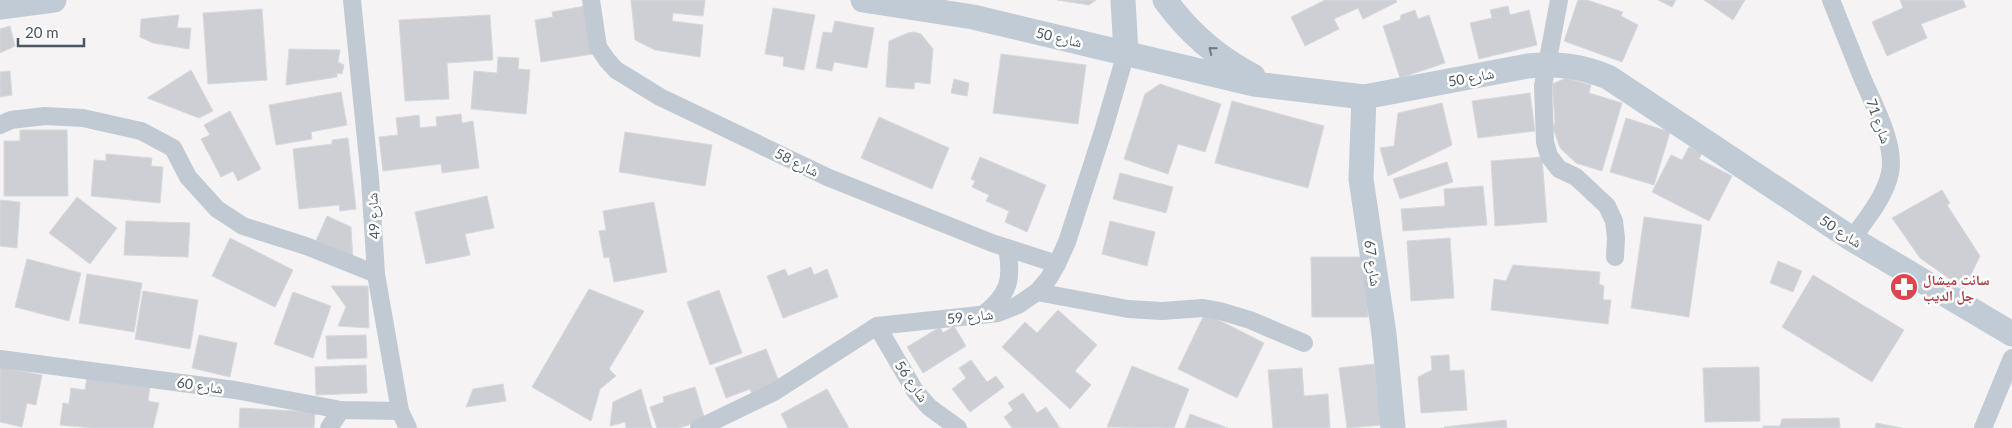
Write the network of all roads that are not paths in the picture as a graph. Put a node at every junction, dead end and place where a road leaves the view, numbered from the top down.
1 (54, 0) edge
2 (352, 0) edge
3 (592, 0) edge
4 (863, 0) edge
5 (1124, 0) edge
6 (1165, 0) edge
7 (1559, 0) edge
8 (1831, 0) edge
9 (0, 6) edge
10 (1126, 53) junction
11 (1546, 64) junction
12 (1285, 88) junction
13 (1364, 97) junction
14 (0, 125) edge
15 (1852, 239) junction
16 (1006, 248) junction
17 (1615, 257) dead end
18 (1057, 264) junction
19 (376, 274) junction
20 (1037, 292) junction
21 (982, 316) junction
22 (877, 326) junction
23 (2012, 334) edge
24 (1304, 342) dead end
25 (2012, 358) edge
26 (0, 359) edge
27 (341, 410) junction
28 (400, 411) junction
29 (329, 428) edge
30 (408, 428) edge
31 (699, 428) edge
32 (958, 428) edge
33 (1393, 428) edge
34 (1983, 428) edge

1 - 9 street
2 - 19 street, شارع 49
3 - 16 street, شارع 58
4 - 10 street, شارع 50
5 - 10 street
12 -> 6 street
7 - 11 street
8 - 15 street, شارع 71
10 - 12 street, شارع 50
10 - 18 street, شارع 59
11 - 13 street, شارع 50
11 - 15 street, شارع 50
11 - 17 street
12 - 13 street, شارع 50
13 - 33 street, شارع 67
14 - 19 street
15 - 23 street, شارع 50
16 - 18 street, شارع 58
16 - 21 street
18 - 20 street, شارع 59
19 - 28 street, شارع 49
20 - 21 street, شارع 59
20 - 24 street
21 - 22 street, شارع 59
22 - 31 street, شارع 59
22 - 32 street, شارع 56
25 - 34 street
26 - 27 street, شارع 60
27 - 28 street, شارع 60
27 - 29 street
28 - 30 street, شارع 49

